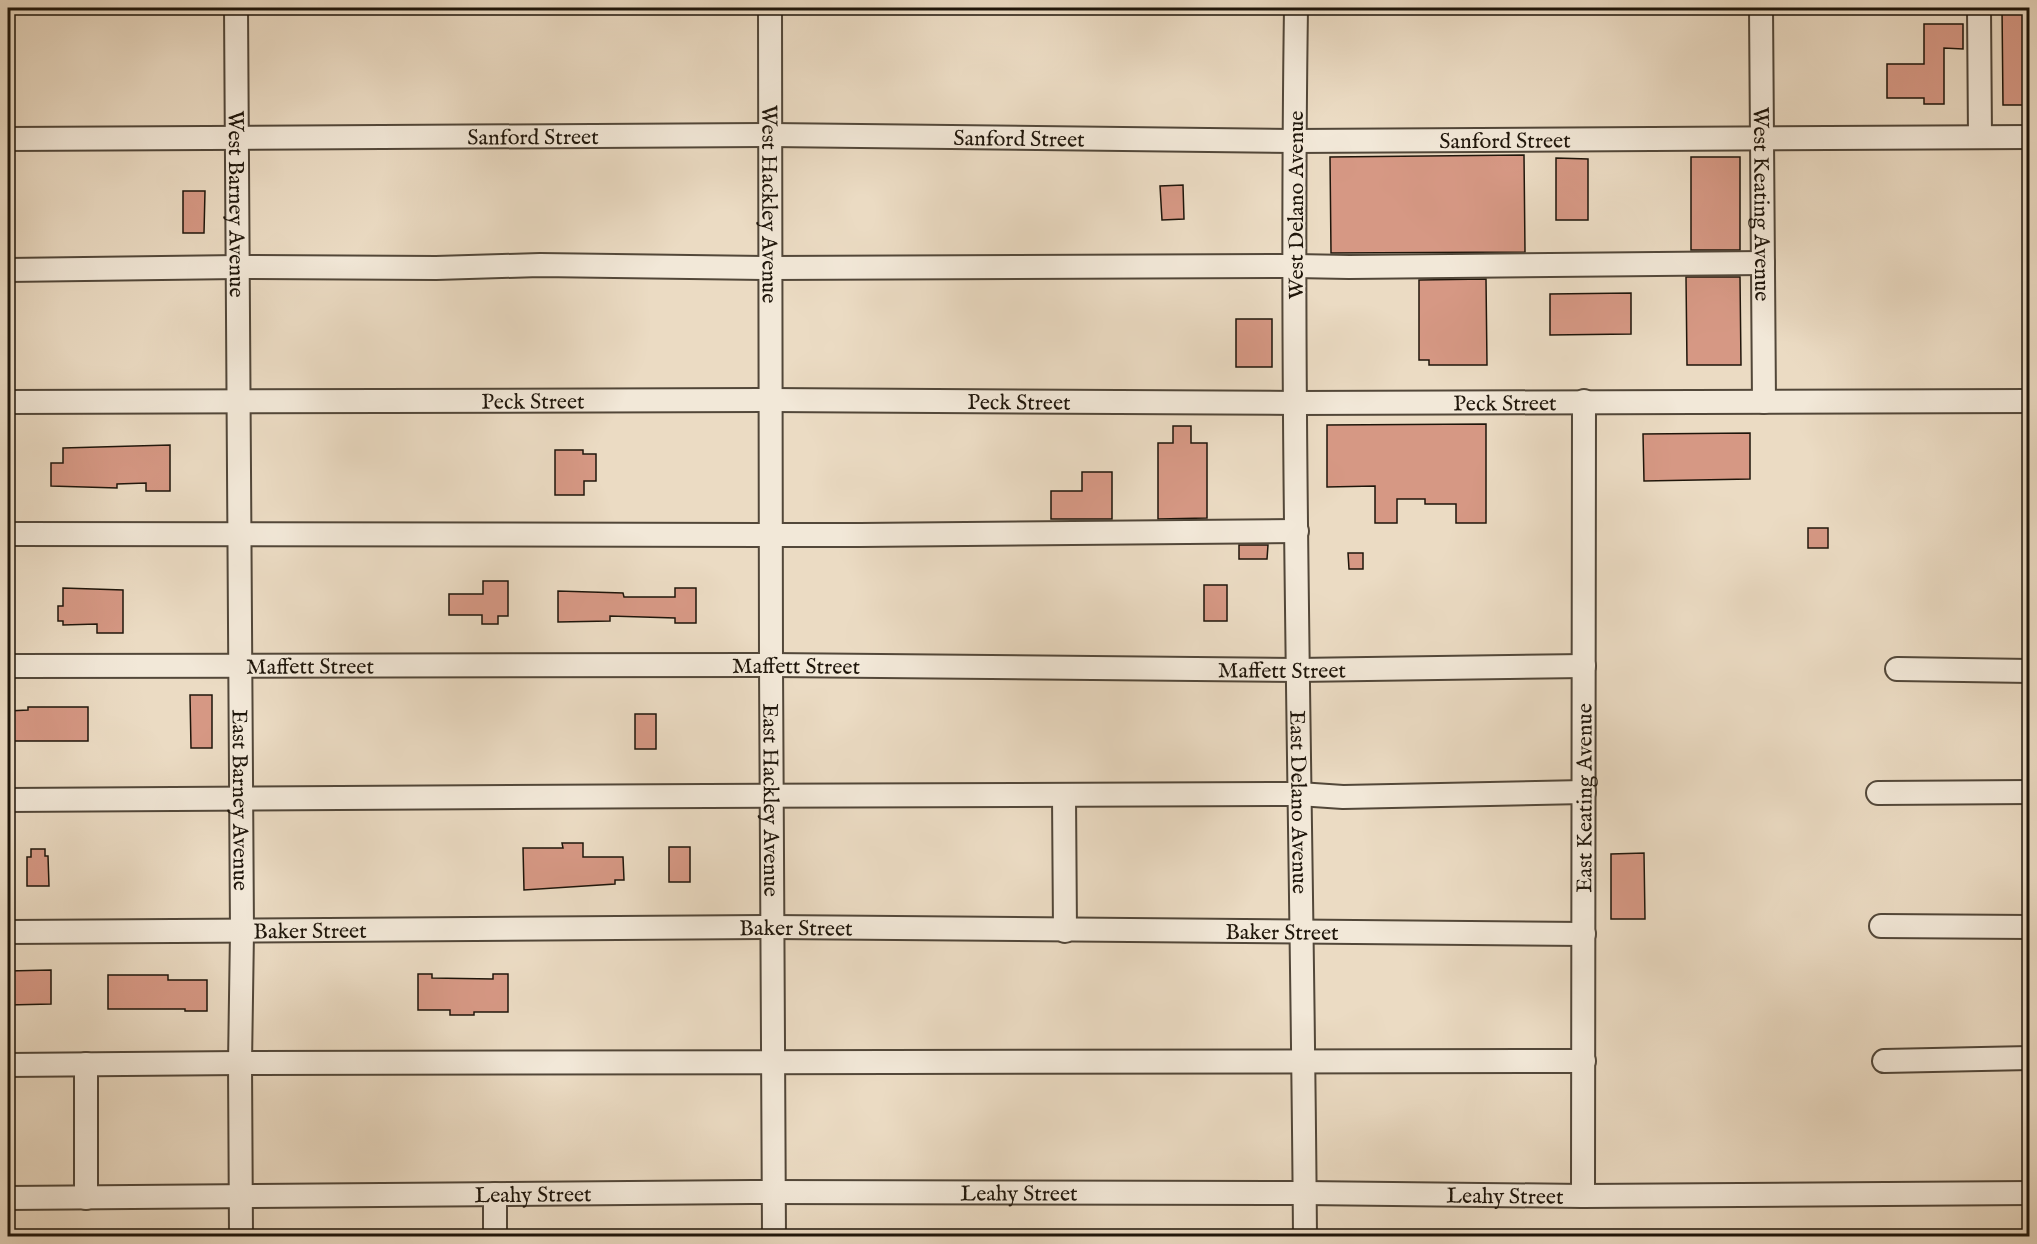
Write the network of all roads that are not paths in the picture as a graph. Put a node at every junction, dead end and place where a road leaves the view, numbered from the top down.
1 (236, 8) edge
2 (770, 8) edge
3 (1290, 8) edge
4 (1296, 8) edge
5 (1761, 8) edge
6 (1979, 8) edge
7 (771, 135) junction
8 (1762, 137) junction
9 (1980, 137) junction
10 (2030, 137) edge
11 (237, 138) junction
12 (8, 139) edge
13 (1294, 141) junction
14 (1763, 263) junction
15 (1295, 266) junction
16 (238, 267) junction
17 (771, 268) junction
18 (8, 270) edge
19 (770, 400) junction
20 (239, 401) junction
21 (1584, 401) junction
22 (2030, 401) edge
23 (8, 402) edge
24 (1764, 402) junction
25 (1296, 403) junction
26 (1297, 531) junction
27 (8, 534) edge
28 (239, 534) junction
29 (770, 534) junction
30 (239, 665) junction
31 (771, 665) junction
32 (8, 666) edge
33 (1584, 666) junction
34 (1897, 669) dead end
35 (1297, 670) junction
36 (2030, 671) edge
37 (1584, 792) junction
38 (2030, 792) edge
39 (1878, 793) dead end
40 (1299, 794) junction
41 (1064, 796) junction
42 (240, 797) junction
43 (772, 797) junction
44 (8, 800) edge
45 (1881, 926) dead end
46 (773, 927) junction
47 (2030, 927) edge
48 (1065, 931) junction
49 (8, 932) edge
50 (242, 932) junction
51 (1301, 932) junction
52 (1584, 934) junction
53 (2030, 1058) edge
54 (1884, 1060) dead end
55 (1584, 1061) junction
56 (1303, 1062) junction
57 (240, 1063) junction
58 (773, 1063) junction
59 (86, 1064) junction
60 (8, 1065) edge
61 (774, 1192) junction
62 (1304, 1193) junction
63 (2030, 1193) edge
64 (495, 1194) junction
65 (241, 1196) junction
66 (1583, 1196) junction
67 (8, 1198) edge
68 (86, 1198) junction
69 (241, 1236) edge
70 (495, 1236) edge
71 (774, 1236) edge
72 (1305, 1236) edge

1 - 11 street, West Barney Avenue
2 - 7 street, West Hackley Avenue
3 - 4 street
4 - 13 street, West Delano Avenue
5 - 8 street, West Keating Avenue
6 - 9 street
7 - 11 street, Sanford Street
7 - 13 street, Sanford Street
7 - 17 street, West Hackley Avenue
8 - 9 street, Sanford Street
8 - 13 street, Sanford Street
8 - 14 street, West Keating Avenue
9 - 10 street, Sanford Street
11 - 12 street, Sanford Street
11 - 16 street, West Barney Avenue
13 - 15 street, West Delano Avenue
14 - 15 street
14 - 24 street, West Keating Avenue
15 - 17 street
15 - 25 street, West Delano Avenue
16 - 17 street
16 - 18 street
16 - 20 street, West Barney Avenue
17 - 19 street, West Hackley Avenue
19 - 20 street, Peck Street
19 - 25 street, Peck Street
19 - 29 street, East Hackley Avenue
20 - 23 street, Peck Street
20 - 28 street, East Barney Avenue
21 - 24 street, Peck Street
21 - 25 street, Peck Street
21 - 33 street, East Keating Avenue
22 - 24 street, Peck Street
25 - 26 street, East Delano Avenue
26 - 29 street
26 - 35 street, East Delano Avenue
27 - 28 street
28 - 29 street
28 - 30 street, East Barney Avenue
29 - 31 street, East Hackley Avenue
30 - 31 street, Maffett Street
30 - 32 street, Maffett Street
30 - 42 street, East Barney Avenue
31 - 35 street, Maffett Street
31 - 43 street, East Hackley Avenue
33 - 35 street, Maffett Street
33 - 37 street, East Keating Avenue
34 - 36 street
35 - 40 street, East Delano Avenue
37 - 40 street
37 - 52 street, East Keating Avenue
38 - 39 street
40 - 41 street
40 - 51 street, East Delano Avenue
41 - 43 street
41 - 48 street
42 - 43 street
42 - 44 street
42 - 50 street, East Barney Avenue
43 - 46 street, East Hackley Avenue
45 - 47 street
46 - 48 street, Baker Street
46 - 50 street, Baker Street
46 - 58 street, East Hackley Avenue
48 - 51 street, Baker Street
49 - 50 street, Baker Street
50 - 57 street, East Barney Avenue
51 - 52 street, Baker Street
51 - 56 street, East Delano Avenue
52 - 55 street, East Keating Avenue
53 - 54 street
55 - 56 street
55 - 66 street, East Keating Avenue
56 - 58 street
56 - 62 street, East Delano Avenue
57 - 58 street
57 - 59 street
57 - 65 street, East Barney Avenue
58 - 61 street, East Hackley Avenue
59 - 60 street
59 - 68 street
61 - 62 street, Leahy Street
61 - 64 street, Leahy Street
61 - 71 street, East Hackley Avenue
62 - 66 street, Leahy Street
62 - 72 street, East Delano Avenue
63 - 66 street, Leahy Street
64 - 65 street, Leahy Street
64 - 70 street
65 - 68 street, Leahy Street
65 - 69 street, East Barney Avenue
67 - 68 street, Leahy Street

